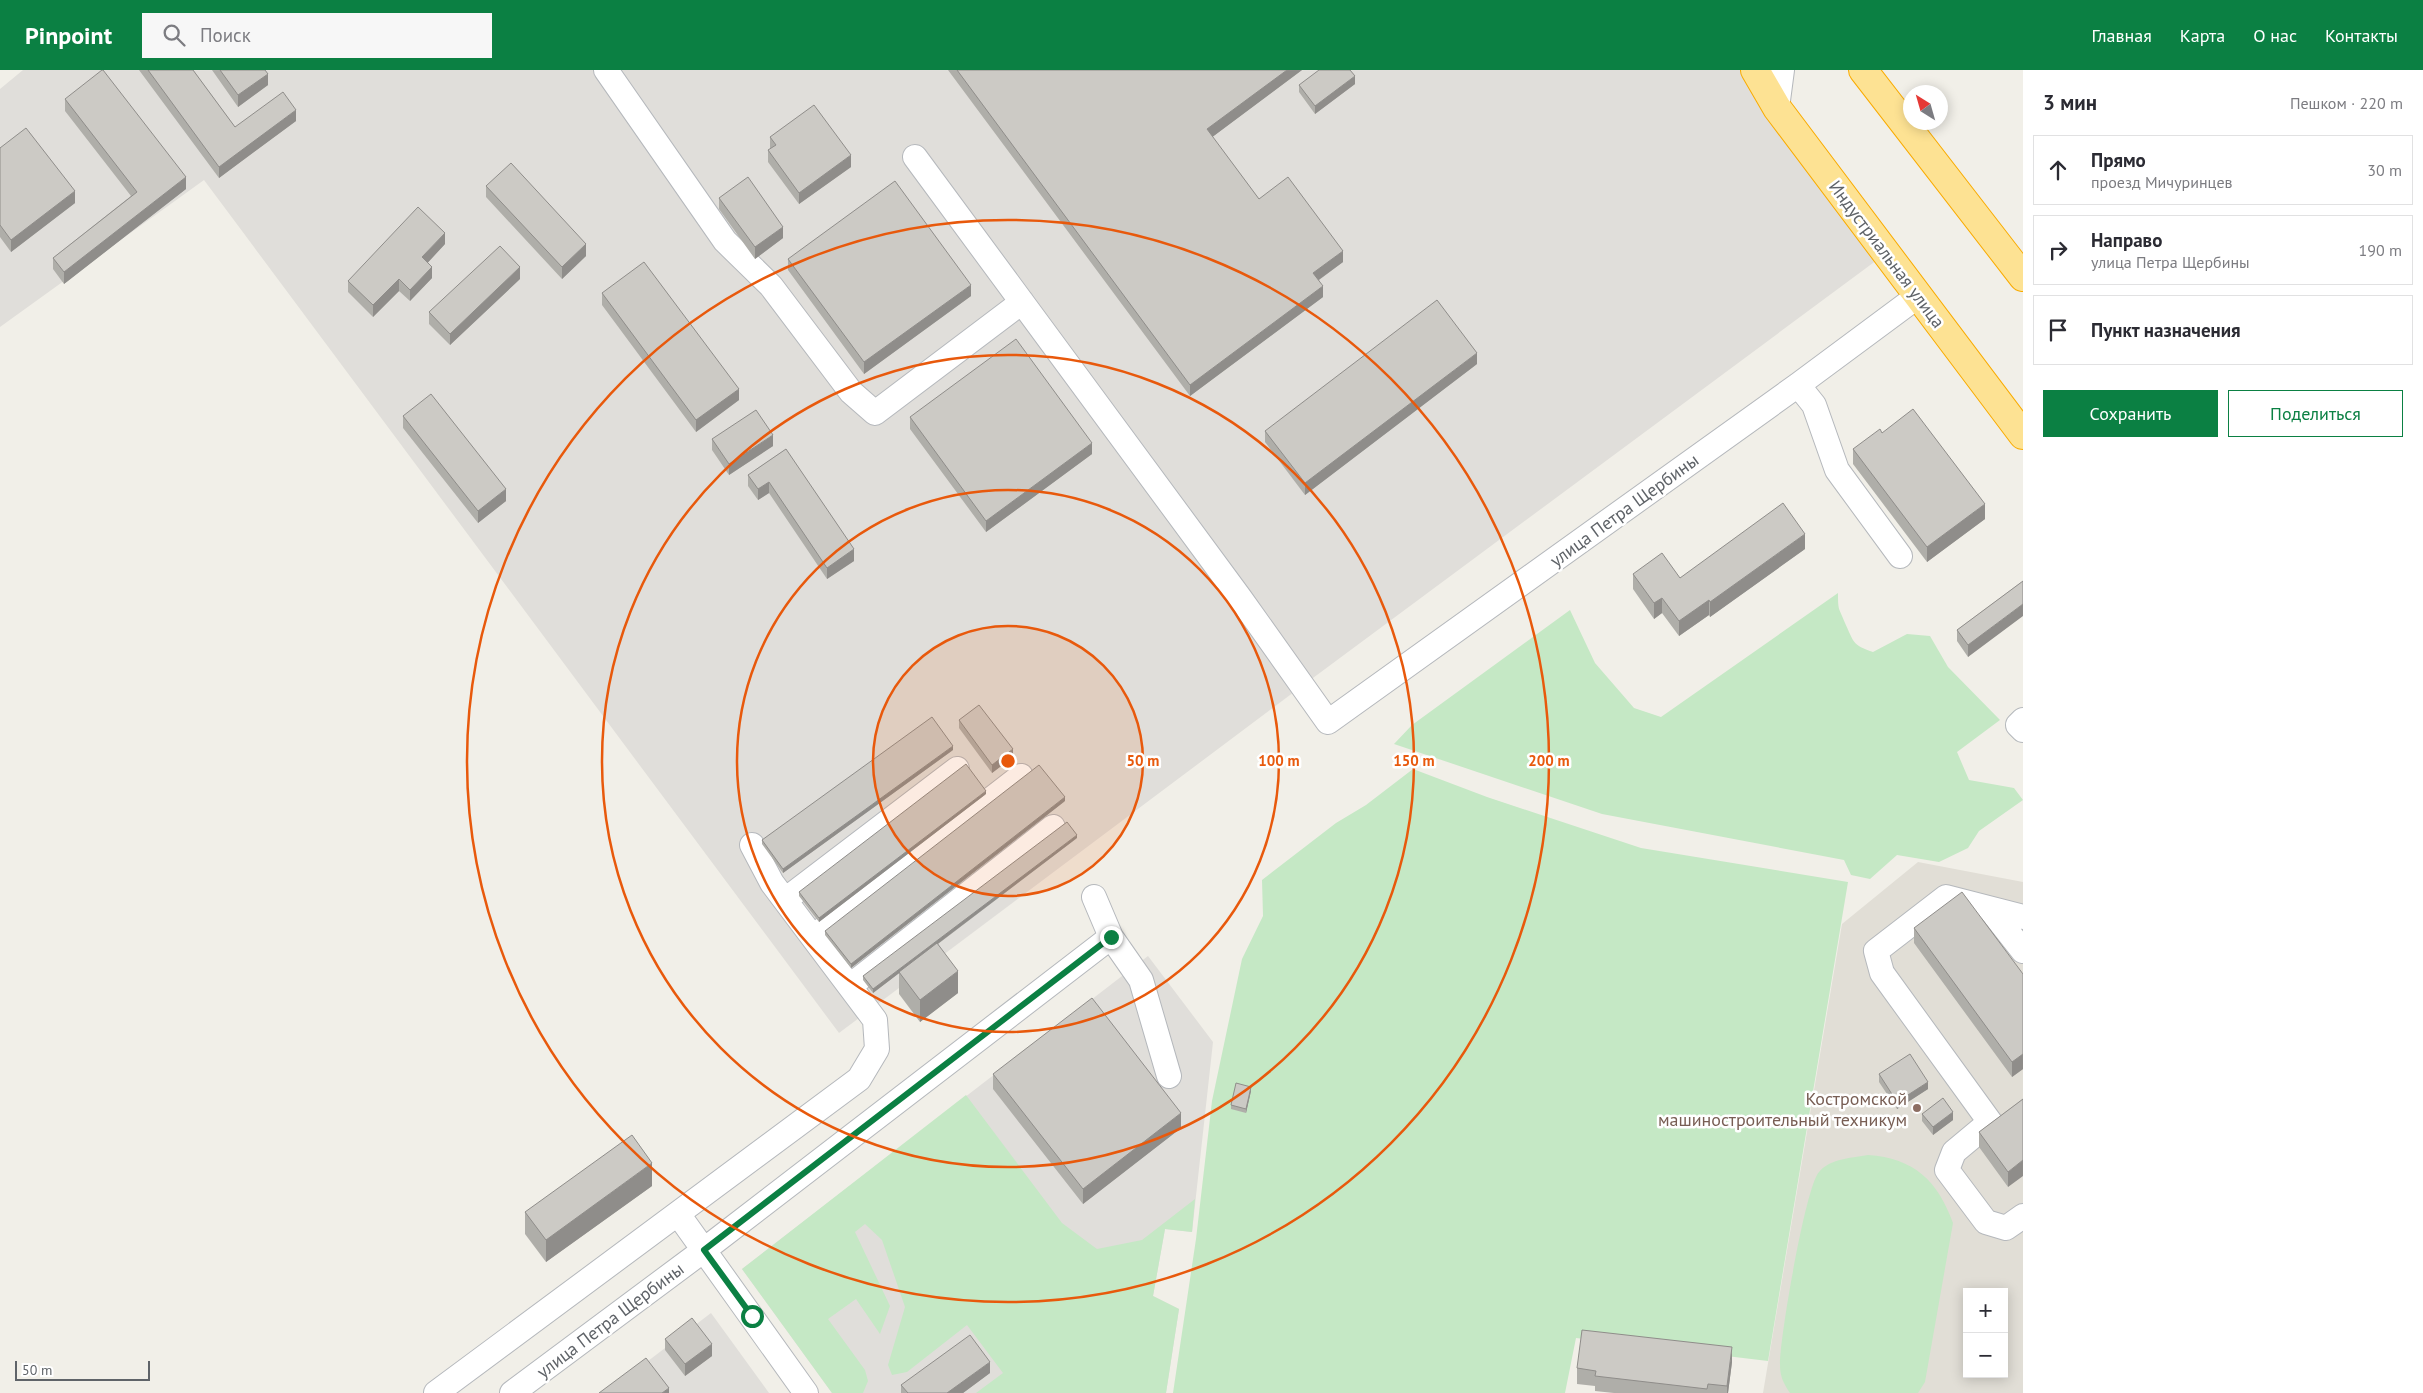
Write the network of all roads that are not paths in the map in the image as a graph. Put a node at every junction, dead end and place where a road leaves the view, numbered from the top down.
1 (606, 70) edge
2 (1755, 70) edge
3 (1782, 70) edge
4 (1863, 70) edge
5 (1777, 108) junction
6 (915, 156) dead end
7 (2023, 277) edge
8 (1918, 296) junction
9 (1022, 302) junction
10 (1798, 385) junction
11 (2023, 435) edge
12 (1900, 556) dead end
13 (2023, 720) edge
14 (2023, 730) edge
15 (956, 769) edge
16 (1021, 776) edge
17 (1053, 827) dead end
18 (752, 845) dead end
19 (1094, 897) dead end
20 (785, 900) junction
21 (1990, 909) junction
22 (2023, 916) edge
23 (813, 937) junction
24 (1111, 937) junction
25 (2023, 951) edge
26 (850, 986) junction
27 (1169, 1076) dead end
28 (678, 1214) junction
29 (2023, 1216) edge
30 (704, 1250) junction
31 (436, 1393) edge
32 (512, 1393) edge
33 (806, 1393) edge

1 - 9 street
2 - 5 highway, Индустриальная улица
3 - 5 street
4 - 7 highway
5 - 8 highway, Индустриальная улица
6 - 9 street
8 - 10 street, улица Петра Щербины
8 - 11 highway, Индустриальная улица
9 - 10 street, улица Петра Щербины
10 - 12 street
13 - 14 street
15 - 20 street
16 - 23 street
17 - 26 street
18 - 20 street
19 - 24 street
20 - 23 street
21 - 22 street
21 - 25 street
21 - 29 street
23 - 26 street
24 - 27 street
24 - 30 street, улица Петра Щербины
26 - 28 street
28 - 30 street
28 - 31 street
30 - 32 street, улица Петра Щербины
30 - 33 street

